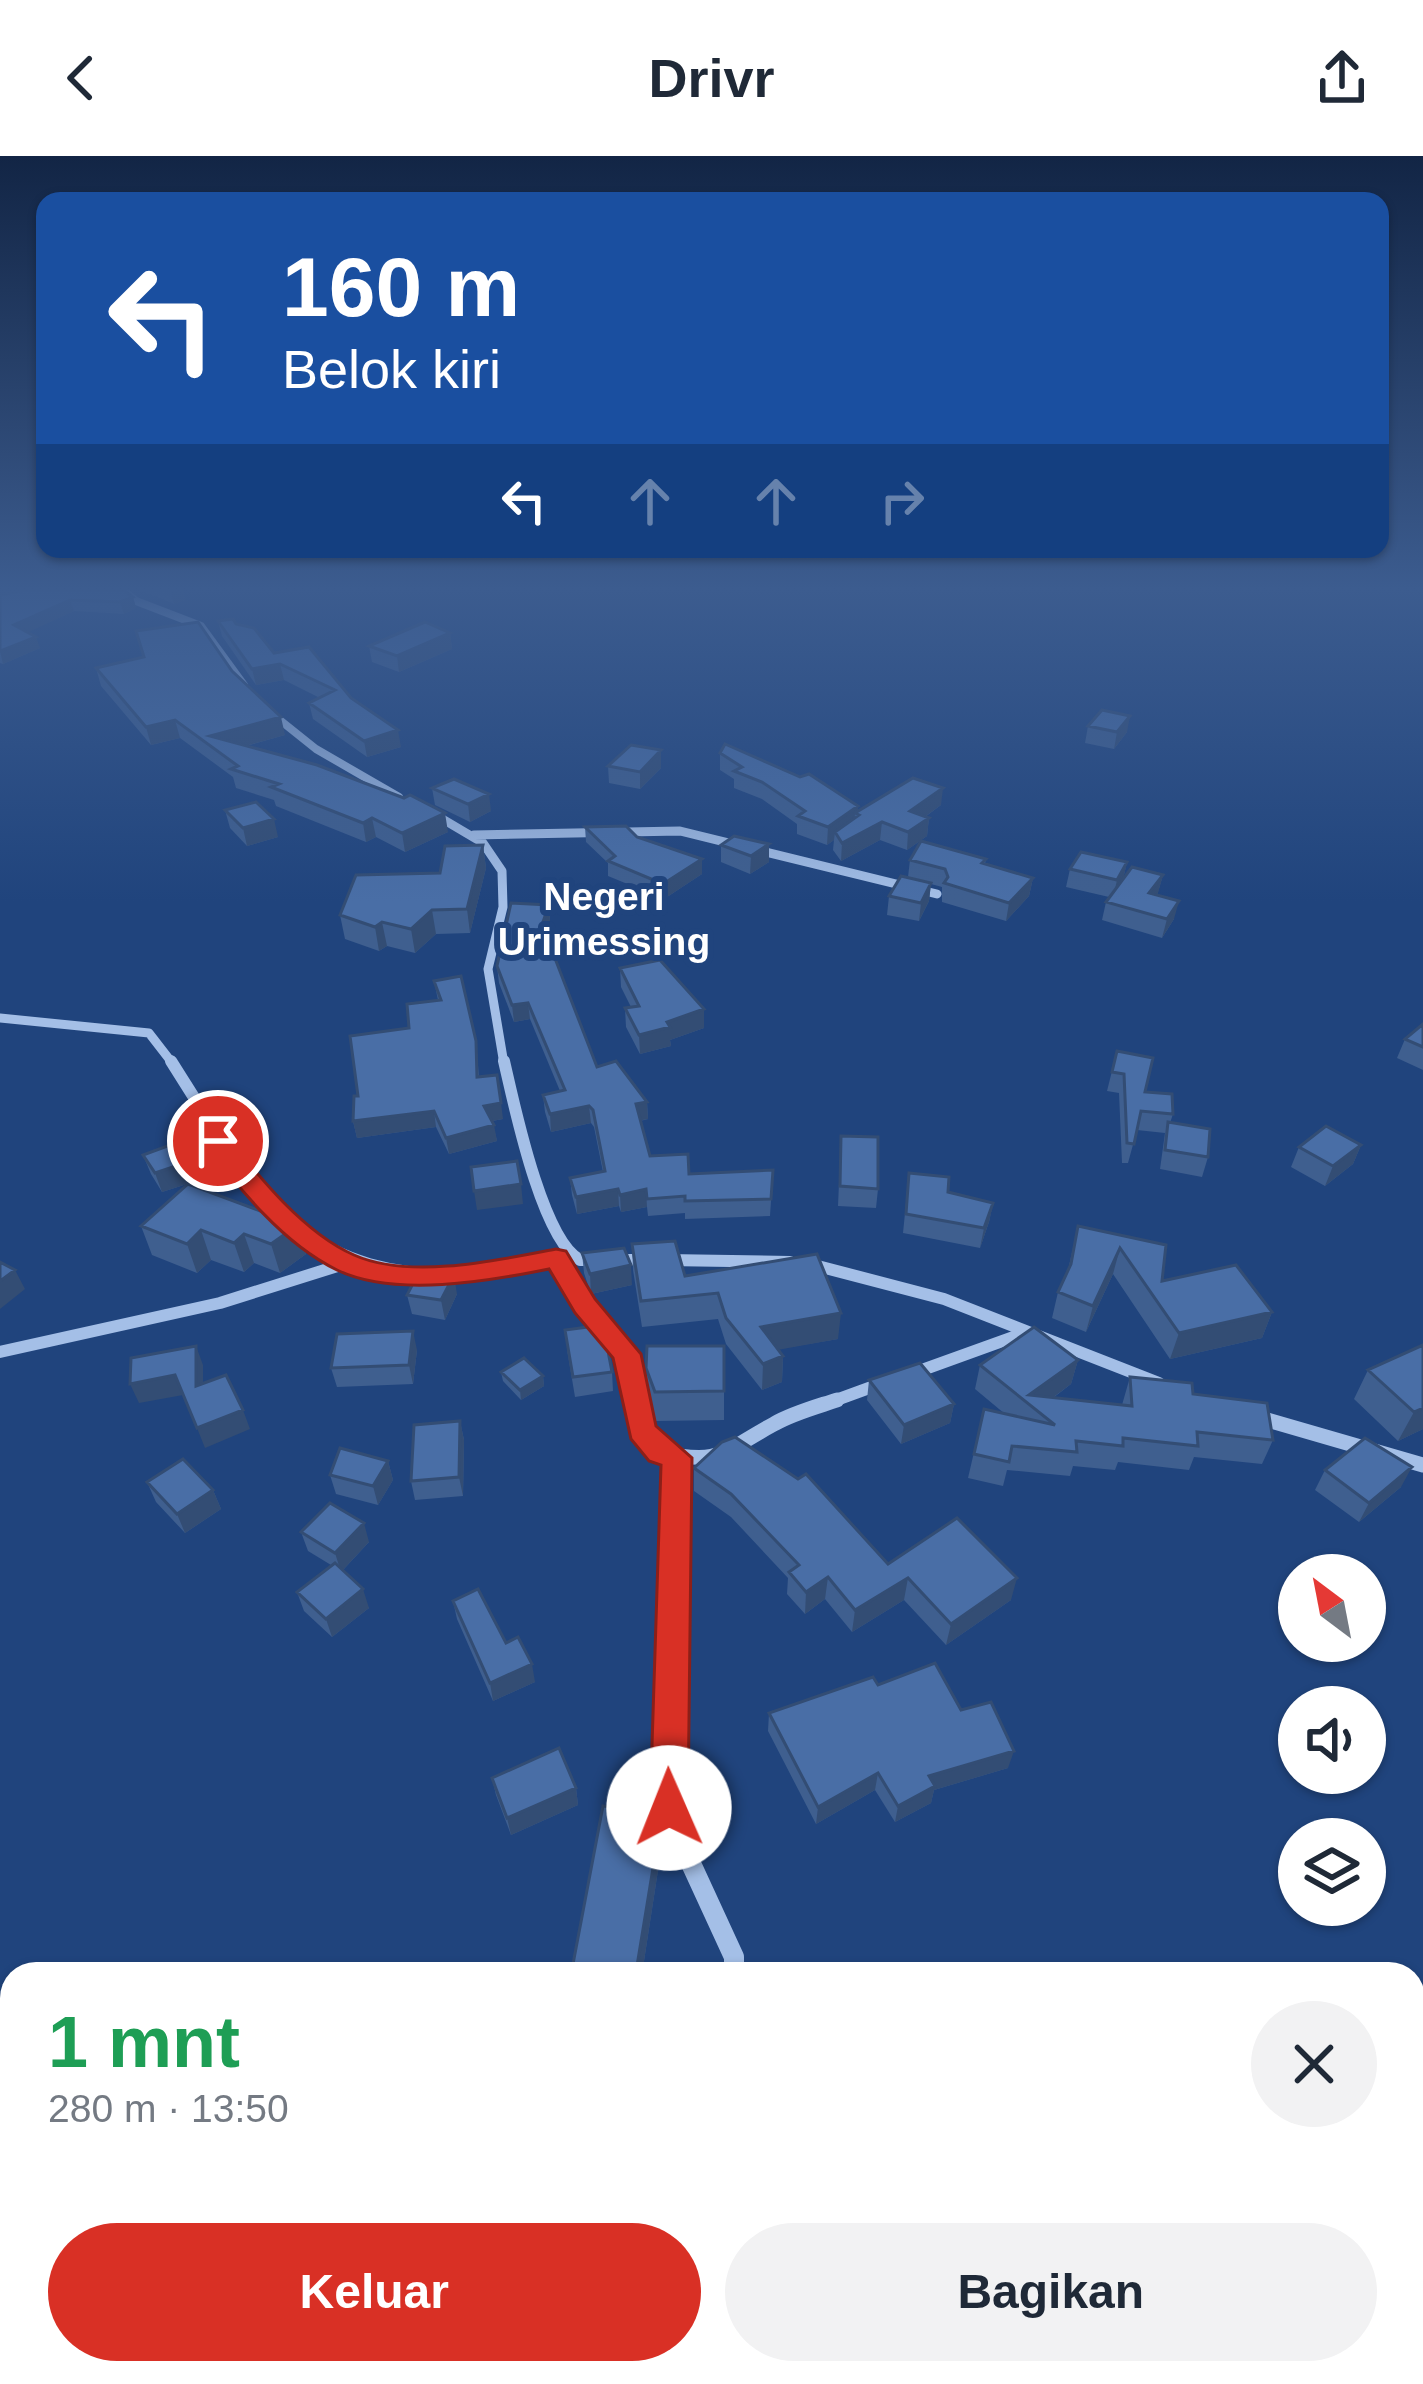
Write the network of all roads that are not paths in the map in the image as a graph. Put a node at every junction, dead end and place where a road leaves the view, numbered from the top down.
1 (254, 694) edge
2 (407, 801) edge
3 (420, 808) edge
4 (474, 835) junction
5 (937, 894) dead end
6 (0, 1018) edge
7 (573, 1257) junction
8 (556, 1258) junction
9 (346, 1263) junction
10 (1028, 1332) junction
11 (0, 1352) edge
12 (1168, 1386) edge
13 (1243, 1413) edge
14 (676, 1458) junction
15 (1423, 1465) edge
16 (734, 1962) edge

1 - 2 street
3 - 4 street
4 - 5 street
4 - 7 street
6 - 9 street
7 - 8 street
7 - 10 street
8 - 9 street
8 - 14 street
9 - 11 street
10 - 12 street
10 - 14 street
13 - 15 street
14 - 16 street

